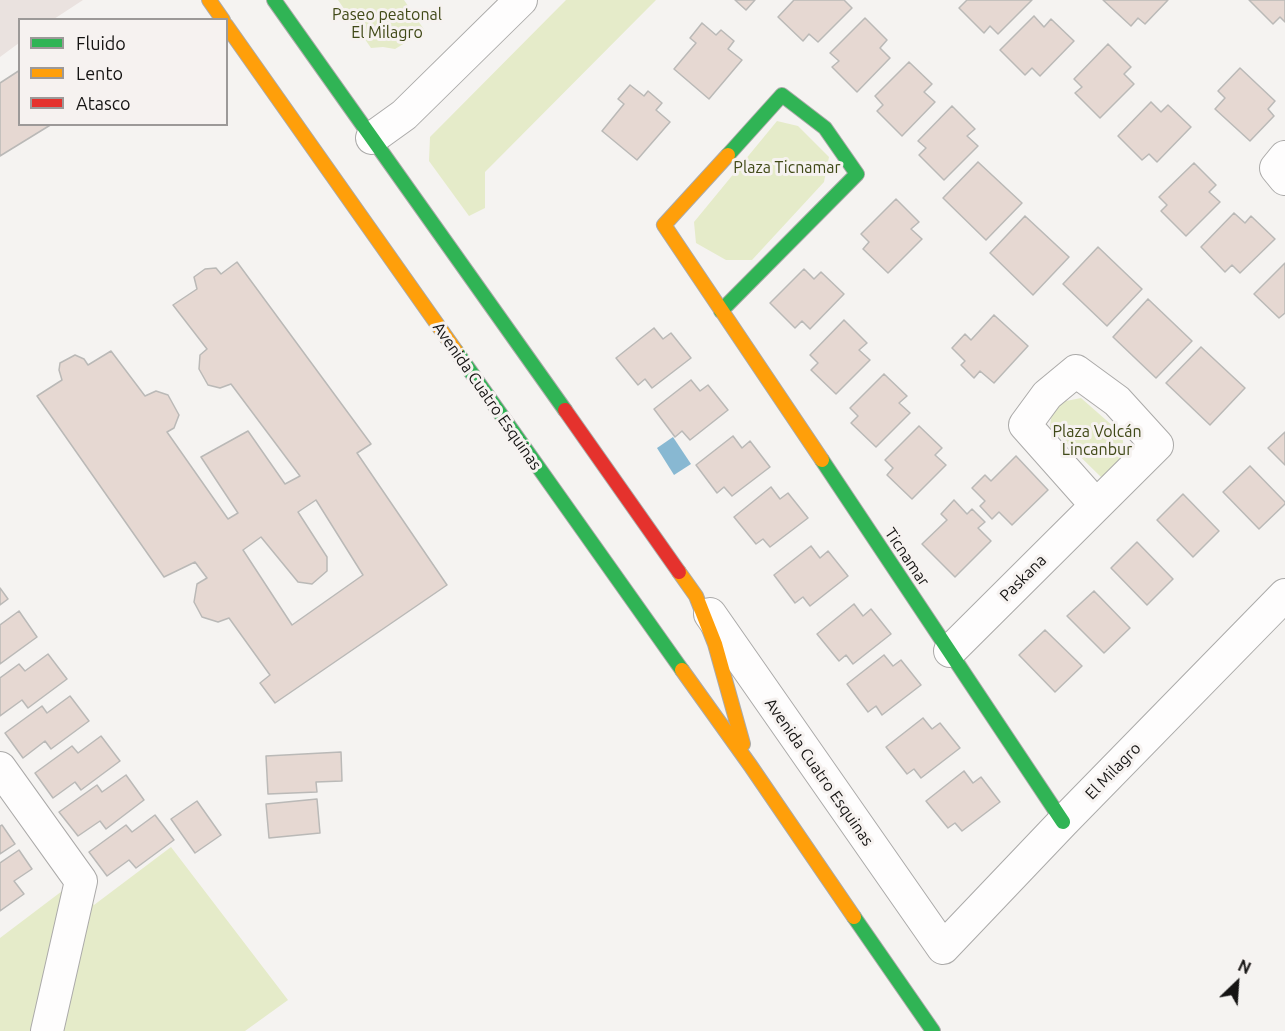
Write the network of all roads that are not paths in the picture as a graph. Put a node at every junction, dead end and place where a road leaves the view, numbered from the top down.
1 (209, 0) edge
2 (274, 0) edge
3 (521, 0) edge
4 (222, 18) edge
5 (228, 28) edge
6 (372, 138) junction
7 (1285, 157) edge
8 (1285, 179) edge
9 (721, 310) junction
10 (1096, 505) dead end
11 (1285, 595) edge
12 (696, 596) junction
13 (950, 651) junction
14 (750, 765) junction
15 (0, 768) edge
16 (1063, 822) junction
17 (943, 948) joint
18 (47, 1031) edge
19 (933, 1031) edge

1 - 4 main road
2 - 6 main road, Avenida Cuatro Esquinas
3 - 6 street
5 - 14 main road, Avenida Cuatro Esquinas
6 - 12 main road, Avenida Cuatro Esquinas
7 - 8 street
9 - 9 main road, Ticnamar
9 - 13 main road, Ticnamar
10 - 13 street, Paskana
11 - 16 street, El Milagro
12 - 14 main road, Avenida Cuatro Esquinas
12 - 17 street, Avenida Cuatro Esquinas
13 - 16 main road, Ticnamar
14 - 19 main road, Avenida Cuatro Esquinas
15 - 18 street
16 - 17 street, El Milagro

